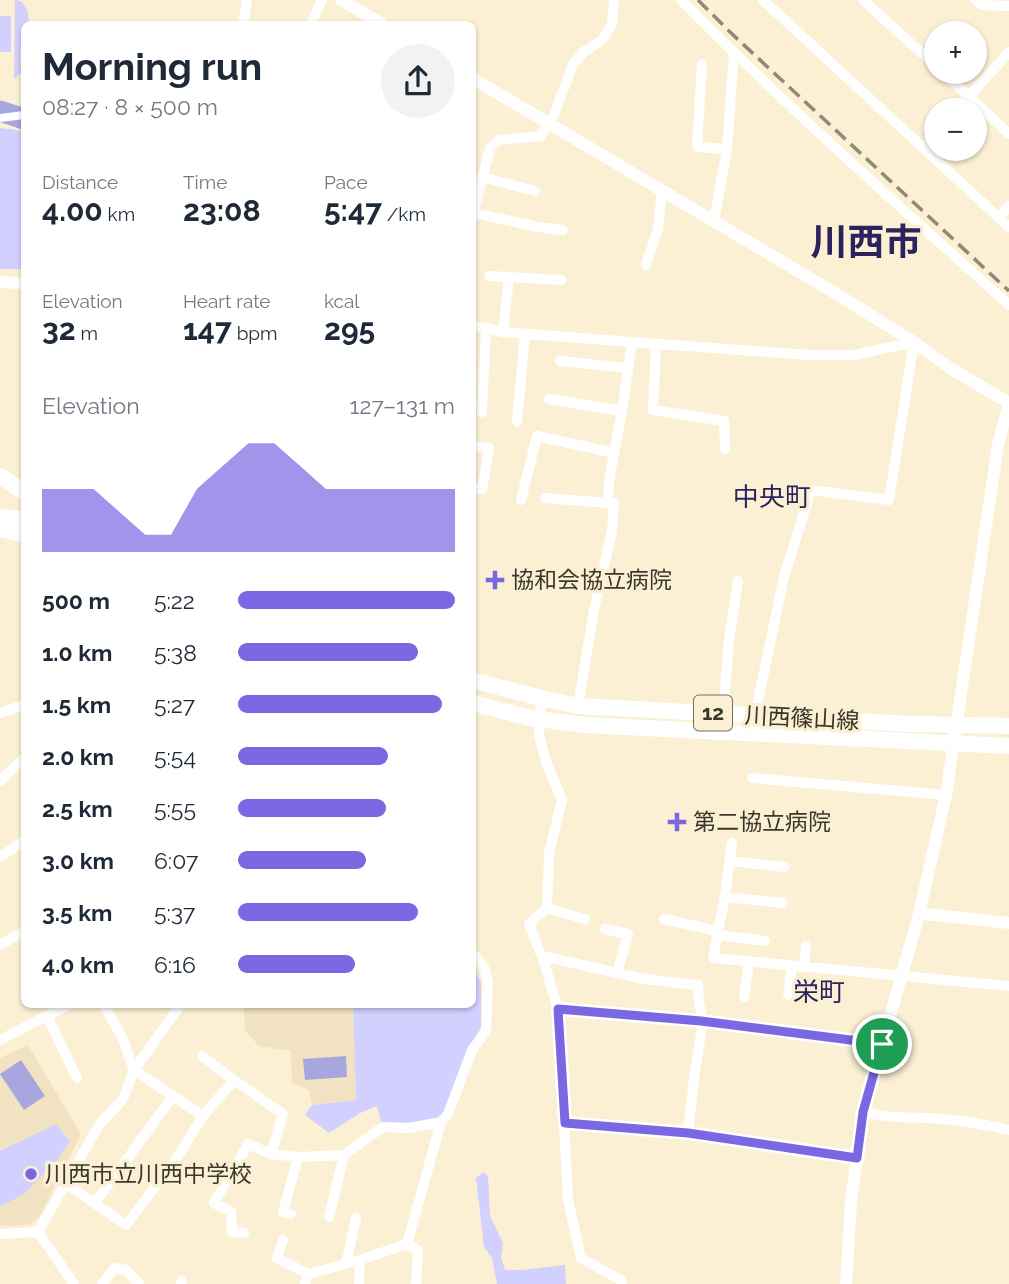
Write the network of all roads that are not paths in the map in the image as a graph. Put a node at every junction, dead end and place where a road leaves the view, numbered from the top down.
1 (247, 0) edge
2 (322, 0) edge
3 (341, 0) edge
4 (614, 0) edge
5 (681, 0) edge
6 (863, 0) edge
7 (976, 0) edge
8 (770, 2) edge
9 (1009, 6) edge
10 (244, 21) edge
11 (312, 21) edge
12 (377, 21) edge
13 (1009, 52) edge
14 (734, 53) junction
15 (924, 55) edge
16 (702, 64) dead end
17 (476, 80) edge
18 (956, 84) edge
19 (970, 96) junction
20 (21, 115) edge
21 (0, 118) edge
22 (549, 124) junction
23 (1009, 134) edge
24 (924, 148) edge
25 (727, 149) junction
26 (938, 161) edge
27 (482, 177) junction
28 (535, 191) dead end
29 (662, 191) junction
30 (476, 203) edge
31 (1009, 206) edge
32 (476, 217) edge
33 (999, 217) junction
34 (714, 221) junction
35 (1009, 227) edge
36 (563, 230) dead end
37 (646, 265) dead end
38 (489, 276) dead end
39 (509, 277) junction
40 (562, 280) dead end
41 (0, 282) edge
42 (21, 283) edge
43 (1009, 305) edge
44 (476, 326) edge
45 (486, 328) junction
46 (503, 332) junction
47 (525, 334) junction
48 (632, 342) junction
49 (914, 342) junction
50 (656, 344) junction
51 (561, 362) dead end
52 (628, 368) junction
53 (549, 399) dead end
54 (1009, 403) edge
55 (622, 411) junction
56 (482, 412) dead end
57 (517, 422) dead end
58 (476, 446) edge
59 (725, 449) dead end
60 (614, 453) junction
61 (0, 476) edge
62 (476, 488) edge
63 (21, 489) edge
64 (545, 498) dead end
65 (521, 500) dead end
66 (608, 503) junction
67 (0, 517) edge
68 (21, 519) edge
69 (0, 529) edge
70 (21, 533) edge
71 (738, 581) dead end
72 (476, 681) edge
73 (541, 698) junction
74 (476, 703) edge
75 (21, 706) edge
76 (578, 706) junction
77 (0, 713) edge
78 (723, 713) junction
79 (755, 715) junction
80 (540, 719) junction
81 (957, 725) junction
82 (1009, 726) edge
83 (954, 743) junction
84 (1009, 746) edge
85 (21, 761) edge
86 (752, 779) dead end
87 (0, 781) edge
88 (946, 795) junction
89 (21, 843) edge
90 (732, 843) dead end
91 (0, 857) edge
92 (730, 861) junction
93 (784, 867) dead end
94 (725, 897) junction
95 (783, 902) dead end
96 (547, 908) junction
97 (919, 915) junction
98 (585, 919) dead end
99 (664, 919) dead end
100 (1009, 923) edge
101 (606, 929) dead end
102 (21, 933) edge
103 (718, 933) junction
104 (765, 941) dead end
105 (0, 945) edge
106 (806, 946) dead end
107 (476, 956) edge
108 (542, 956) junction
109 (749, 962) junction
110 (798, 967) junction
111 (617, 973) junction
112 (901, 975) junction
113 (1009, 986) edge
114 (788, 995) dead end
115 (744, 997) dead end
116 (62, 1008) edge
117 (106, 1008) edge
118 (178, 1008) edge
119 (558, 1009) junction
120 (47, 1016) junction
121 (703, 1021) junction
122 (0, 1040) edge
123 (882, 1044) junction
124 (202, 1056) dead end
125 (134, 1070) junction
126 (77, 1079) dead end
127 (234, 1080) junction
128 (173, 1096) junction
129 (863, 1112) junction
130 (203, 1116) junction
131 (441, 1122) junction
132 (565, 1123) junction
133 (1009, 1130) edge
134 (688, 1133) junction
135 (271, 1154) junction
136 (344, 1155) junction
137 (298, 1157) junction
138 (857, 1158) junction
139 (65, 1183) junction
140 (95, 1203) junction
141 (291, 1214) dead end
142 (330, 1217) dead end
143 (356, 1218) dead end
144 (38, 1232) junction
145 (244, 1233) dead end
146 (0, 1234) edge
147 (283, 1240) dead end
148 (407, 1244) junction
149 (360, 1261) junction
150 (346, 1264) junction
151 (307, 1279) edge
152 (74, 1284) edge
153 (102, 1284) edge
154 (139, 1284) edge
155 (359, 1284) edge
156 (416, 1284) edge
157 (621, 1284) edge
158 (846, 1284) edge

1 - 10 street
2 - 11 street
3 - 12 street
4 - 22 street
5 - 14 street
6 - 15 street
7 - 9 street
8 - 24 street
13 - 19 street
14 - 25 street
14 - 43 street
16 - 25 street
17 - 22 street
18 - 19 street
19 - 23 street
20 - 21 street
22 - 27 street
22 - 29 street
25 - 34 street
26 - 33 street
27 - 28 street
27 - 30 street
29 - 34 street
29 - 37 street
31 - 33 street
32 - 36 street
33 - 35 street
34 - 49 street
38 - 39 street
39 - 40 street
39 - 46 street
41 - 42 street
44 - 45 street
45 - 46 street
45 - 56 street
46 - 47 street
47 - 48 street
47 - 57 street
48 - 50 street
48 - 52 street
49 - 50 street
49 - 54 street
49 - 79 street
50 - 59 street
51 - 52 street
52 - 55 street
53 - 55 street
54 - 81 street
55 - 60 street
58 - 62 street
60 - 65 street
60 - 66 street
61 - 63 main road
64 - 66 street
66 - 76 street
67 - 68 main road
69 - 70 main road
71 - 78 street
72 - 73 main road, 川西篠山線 / 12
73 - 76 main road, 川西篠山線 / 12
73 - 80 street
74 - 80 main road, 川西篠山線 / 12
75 - 77 street
76 - 78 main road, 川西篠山線 / 12
78 - 79 main road, 川西篠山線 / 12
79 - 81 main road, 川西篠山線 / 12
80 - 83 main road, 川西篠山線 / 12
80 - 96 street
81 - 82 main road, 川西篠山線 / 12
81 - 83 street
83 - 84 main road, 川西篠山線 / 12
83 - 88 street
85 - 87 street
86 - 88 street
88 - 97 street
89 - 91 street
90 - 92 street
92 - 93 street
92 - 94 street
94 - 95 street
94 - 103 street
96 - 98 street
96 - 108 street
97 - 100 street
97 - 112 street
99 - 103 street
101 - 111 street
102 - 105 street
103 - 104 street
103 - 109 street
106 - 110 street
107 - 131 street
108 - 111 street
108 - 119 street
109 - 110 street
109 - 115 street
110 - 112 street
110 - 114 street
111 - 121 street
112 - 113 street
112 - 123 street
116 - 120 street
117 - 125 street
118 - 125 street
119 - 121 street
119 - 132 street
120 - 122 street
120 - 126 street
121 - 123 street
121 - 134 street
123 - 129 street
124 - 127 street
125 - 128 street
125 - 139 street
127 - 130 street
127 - 135 street
128 - 130 street
128 - 140 street
129 - 133 street
129 - 138 street
130 - 140 street
131 - 136 street
131 - 148 street
132 - 134 street
132 - 157 street
134 - 138 street
135 - 137 street
135 - 145 street
136 - 137 street
136 - 142 street
137 - 141 street
138 - 158 street
139 - 140 street
139 - 144 street
143 - 150 street
144 - 146 street
144 - 152 street
147 - 151 street
148 - 149 street
148 - 156 street
149 - 150 street
149 - 155 street
150 - 151 street
153 - 154 street

